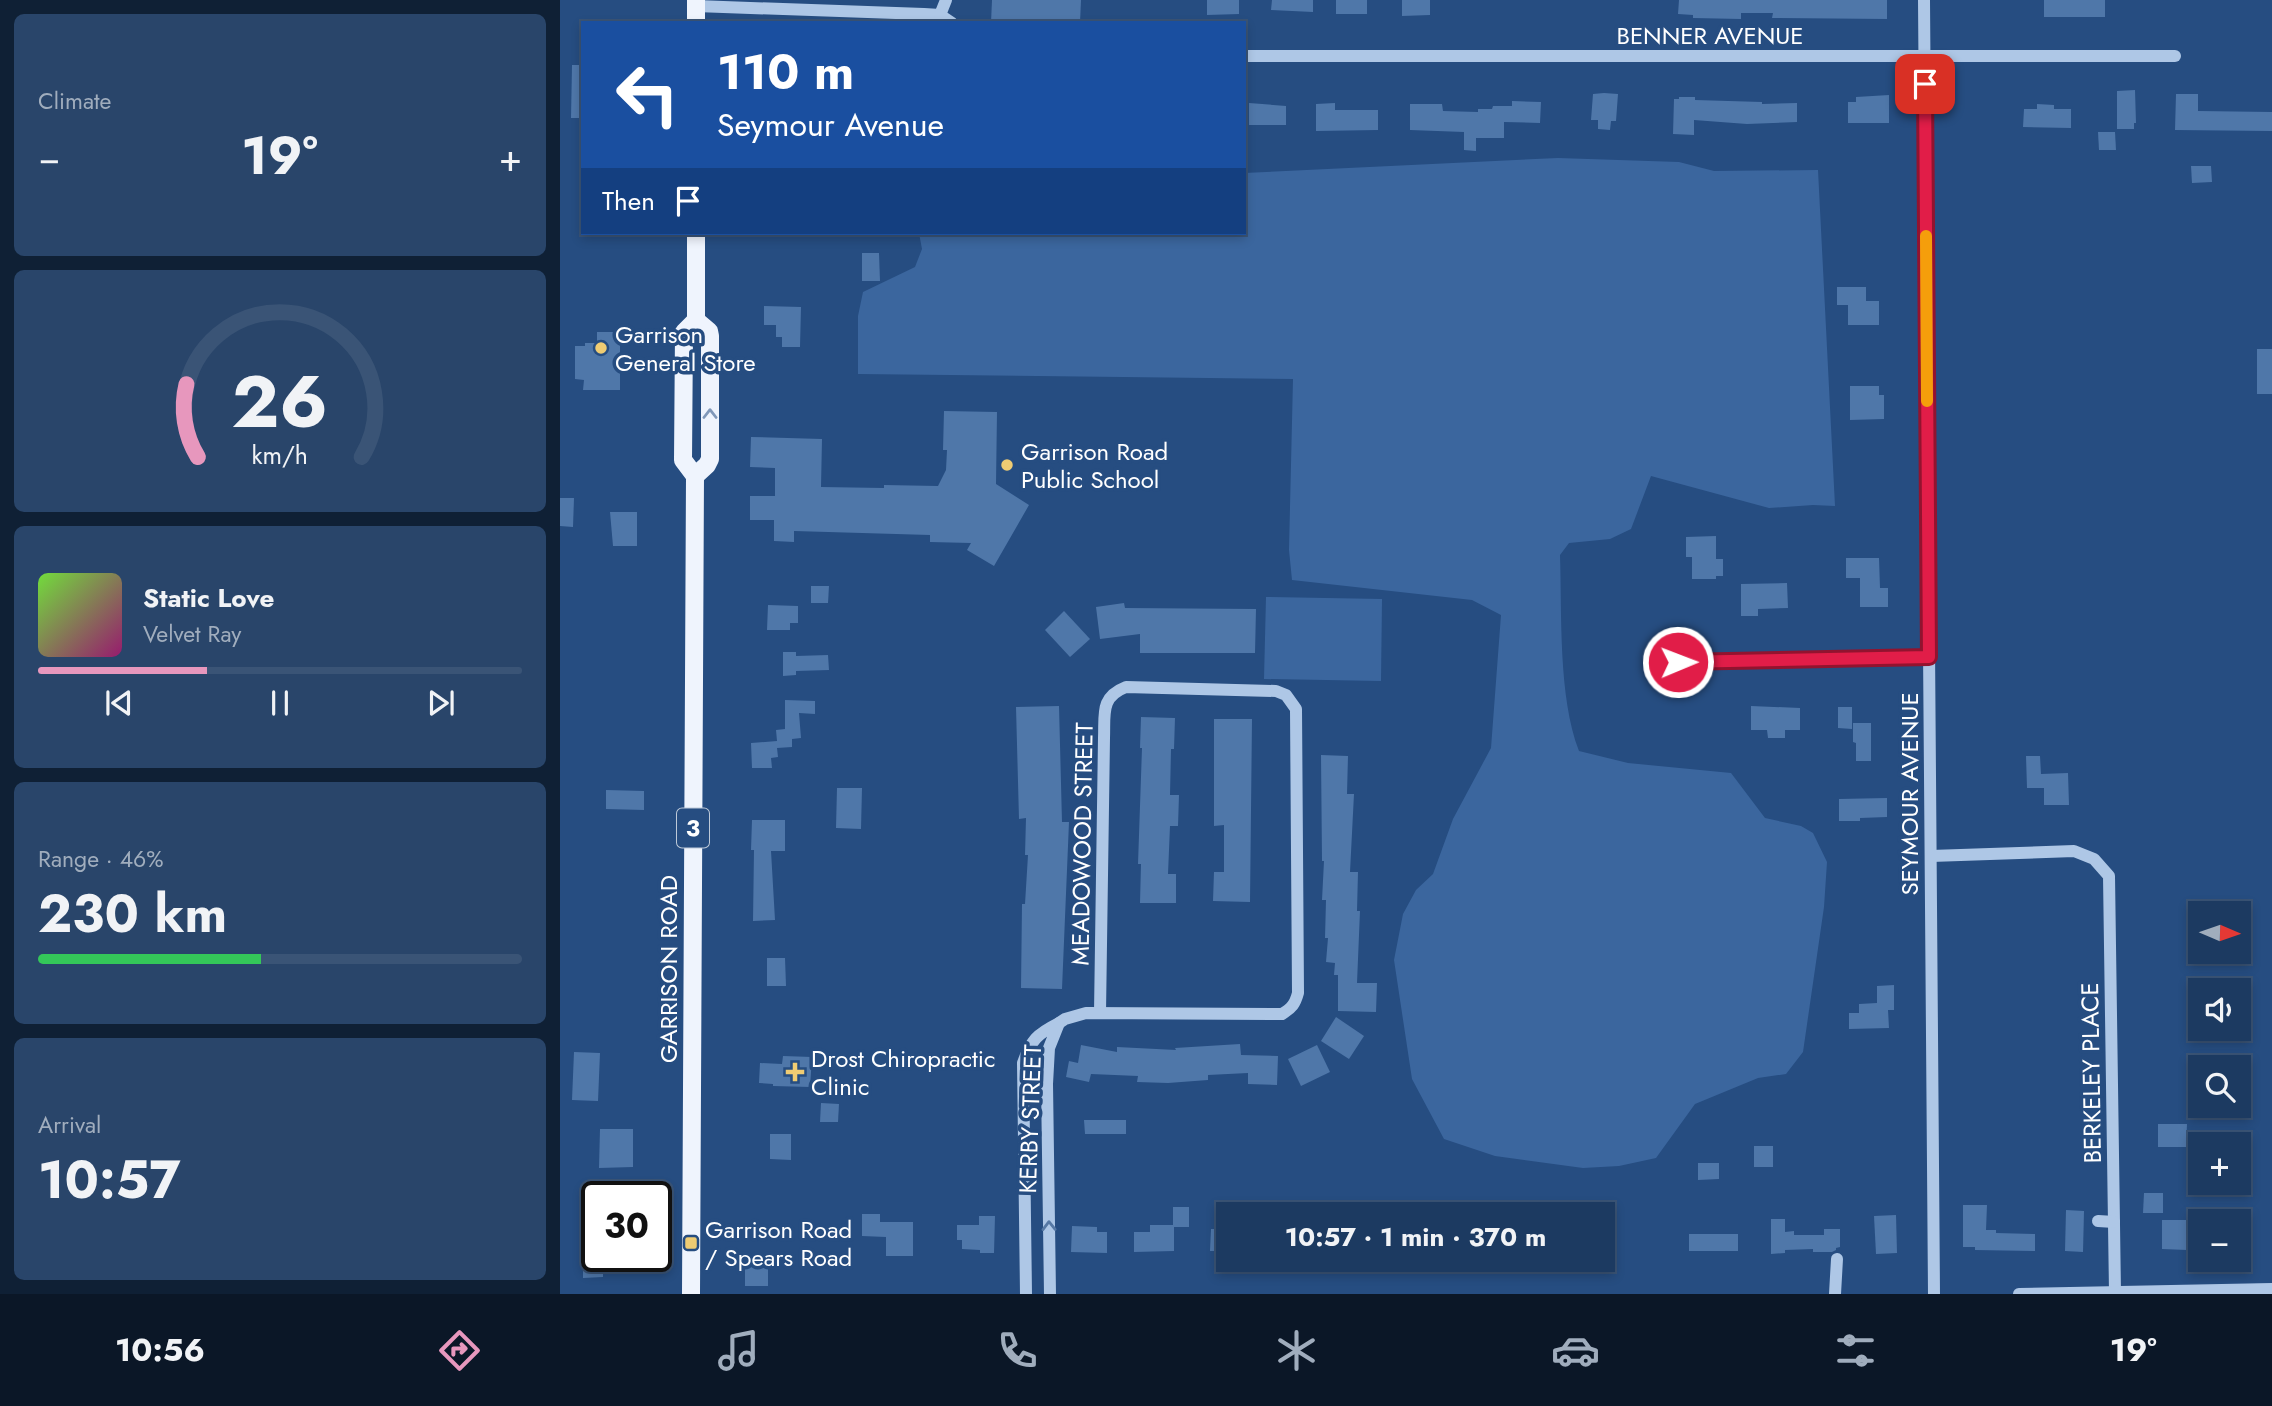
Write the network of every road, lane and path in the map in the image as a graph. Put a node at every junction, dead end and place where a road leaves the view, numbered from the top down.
1 (946, 0) edge
2 (1924, 0) edge
3 (696, 10) edge
4 (940, 15) junction
5 (949, 21) edge
6 (1246, 56) edge
7 (2175, 56) dead end
8 (1924, 57) junction
9 (696, 235) edge
10 (696, 320) junction
11 (695, 476) junction
12 (1929, 657) junction
13 (1678, 662) dead end
14 (1931, 856) junction
15 (1100, 1013) junction
16 (1059, 1023) junction
17 (2098, 1222) dead end
18 (2114, 1222) junction
19 (1837, 1259) dead end
20 (2272, 1289) edge
21 (2221, 1292) edge
22 (2115, 1293) edge
23 (691, 1294) edge
24 (1026, 1294) edge
25 (1051, 1294) edge
26 (1835, 1294) edge
27 (1934, 1294) edge
28 (2019, 1294) edge
29 (2080, 1294) edge

1 - 4 street
2 - 8 street, SEYMOUR AVENUE
3 - 4 street
4 - 5 street
6 - 8 street, BENNER AVENUE
7 - 8 street, BENNER AVENUE
8 - 12 street, SEYMOUR AVENUE
9 - 10 main road, GARRISON ROAD / 3
10 - 11 main road, GARRISON ROAD / 3
11 -> 10 main road, GARRISON ROAD / 3
11 - 23 main road, GARRISON ROAD / 3
12 - 13 street
12 - 14 street, SEYMOUR AVENUE
14 - 18 street, BERKELEY PLACE
14 - 27 street, SEYMOUR AVENUE
15 - 15 street, MEADOWOOD STREET
15 - 16 street
16 - 24 street, KERBY STREET
25 -> 16 street, KERBY STREET
17 - 18 street
18 - 22 street, BERKELEY PLACE
19 - 26 street
20 - 21 street
21 - 22 street
22 - 29 street
28 - 29 street

